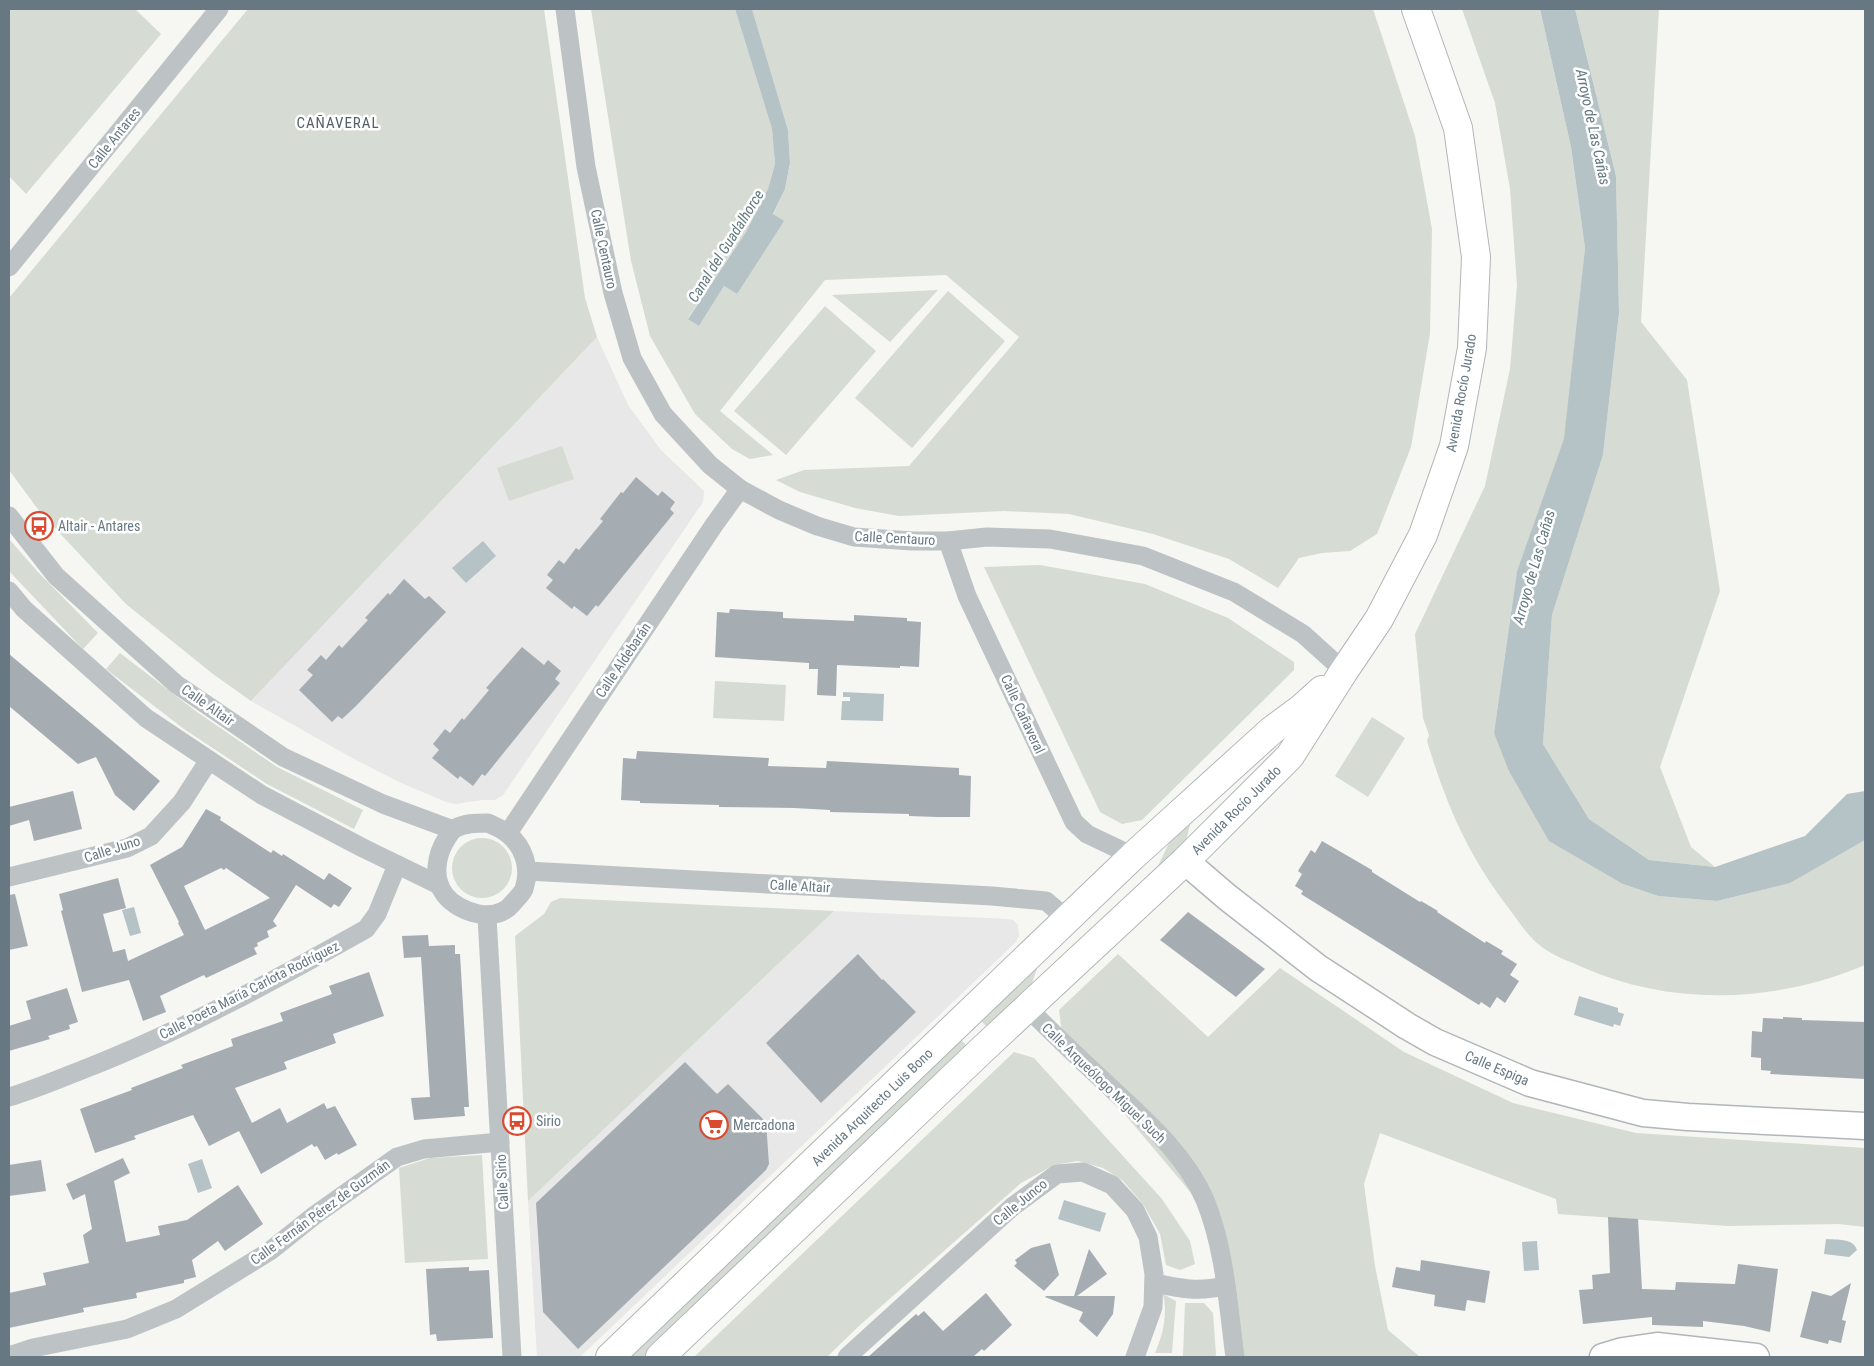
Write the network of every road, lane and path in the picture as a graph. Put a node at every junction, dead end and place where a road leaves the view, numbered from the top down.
1 (219, 9) edge
2 (564, 9) edge
3 (1416, 9) edge
4 (9, 267) edge
5 (740, 489) junction
6 (9, 516) edge
7 (948, 541) junction
8 (9, 591) edge
9 (1344, 671) junction
10 (1302, 708) junction
11 (209, 760) junction
12 (453, 830) junction
13 (508, 833) junction
14 (1133, 856) junction
15 (1186, 861) junction
16 (397, 865) junction
17 (527, 871) junction
18 (9, 877) edge
19 (439, 885) junction
20 (487, 916) junction
21 (1067, 919) junction
22 (1028, 1008) junction
23 (9, 1096) edge
24 (1865, 1126) edge
25 (500, 1142) junction
26 (1154, 1283) junction
27 (1226, 1286) junction
28 (9, 1356) edge
29 (512, 1357) edge
30 (610, 1357) edge
31 (660, 1357) edge
32 (847, 1357) edge
33 (1135, 1357) edge
34 (1234, 1357) edge
35 (1603, 1357) edge
36 (1756, 1357) edge

1 - 4 street, Calle Antares
2 - 5 street, Calle Centauro
3 - 9 main road, Avenida Rocío Jurado
5 - 7 street, Calle Centauro
5 - 13 street, Calle Aldebarán
6 - 12 street, Calle Altair
7 - 9 street, Calle Centauro
7 - 14 street, Calle Cañaveral
8 - 11 street
9 - 10 main road, Avenida Rocío Jurado
9 - 15 main road, Avenida Rocío Jurado
10 - 14 main road, Avenida Rocío Jurado
10 - 15 main road, Avenida Rocío Jurado
11 - 16 street
11 - 18 street, Calle Juno
12 - 13 street
12 - 19 street
13 - 17 street
14 - 21 main road, Avenida Arquitecto Luis Bono
15 - 22 main road
15 - 24 street, Calle Espiga
16 - 19 street
16 - 23 street, Calle Poeta María Carlota Rodríguez
17 - 20 street
17 - 21 street, Calle Altair
19 - 20 street
20 - 25 street, Calle Sirio
21 - 30 main road, Avenida Arquitecto Luis Bono
22 - 27 street, Calle Arqueólogo Miguel Such
22 - 31 main road
25 - 28 street, Calle Fernán Pérez de Guzmán
25 - 29 street, Calle Sirio
26 - 27 street
26 - 32 street, Calle Junco
26 - 33 street, Calle Junco
27 - 34 street, Calle Arqueólogo Miguel Such
35 - 36 street

